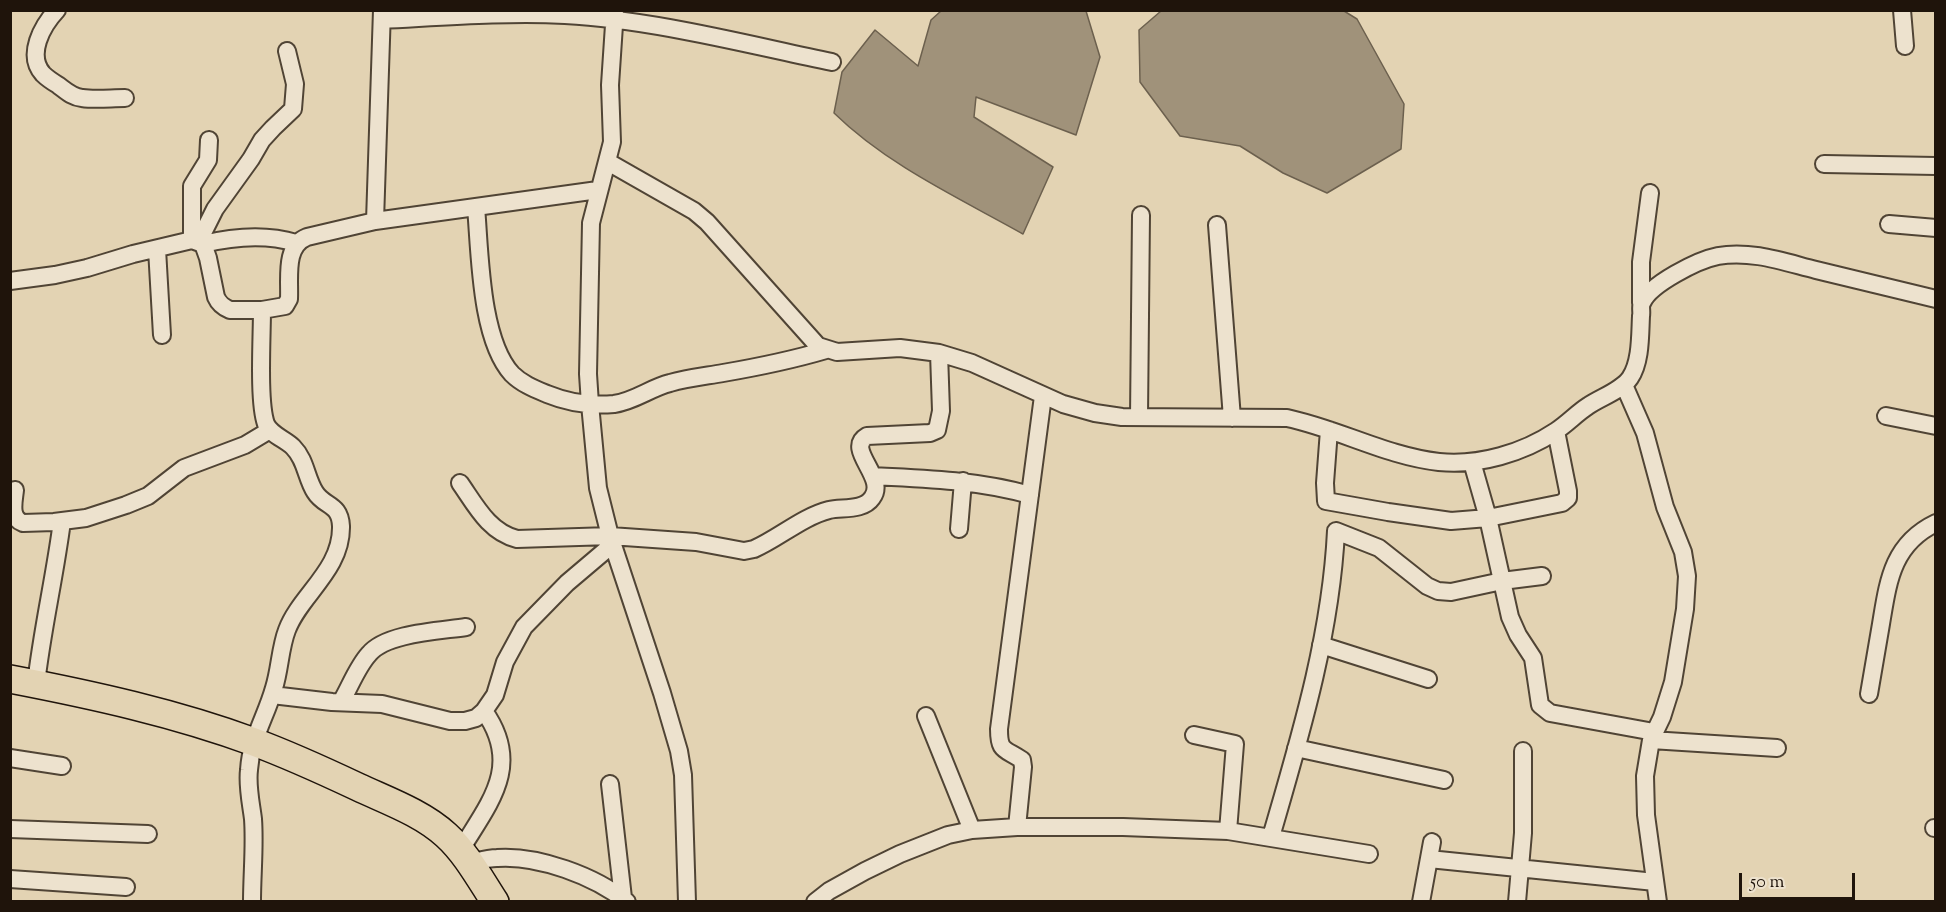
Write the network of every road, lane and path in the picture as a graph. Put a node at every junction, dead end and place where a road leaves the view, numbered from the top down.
1 (57, 10) edge
2 (1902, 10) edge
3 (382, 15) edge
4 (614, 15) edge
5 (1905, 46) dead end
6 (286, 51) dead end
7 (832, 62) dead end
8 (125, 98) dead end
9 (208, 140) dead end
10 (608, 162) junction
11 (1824, 164) dead end
12 (1935, 166) edge
13 (598, 190) junction
14 (1650, 193) dead end
15 (476, 207) junction
16 (1141, 215) dead end
17 (375, 221) junction
18 (1889, 224) dead end
19 (1217, 225) dead end
20 (1935, 228) edge
21 (198, 242) junction
22 (296, 243) junction
23 (157, 249) junction
24 (10, 281) edge
25 (1935, 299) edge
26 (1641, 303) junction
27 (262, 310) junction
28 (162, 335) dead end
29 (826, 350) junction
30 (939, 353) junction
31 (1624, 385) junction
32 (1043, 396) junction
33 (590, 404) junction
34 (1886, 416) dead end
35 (1139, 417) junction
36 (1232, 418) junction
37 (1935, 426) edge
38 (270, 430) junction
39 (1329, 430) junction
40 (1556, 431) junction
41 (1472, 462) junction
42 (873, 476) junction
43 (963, 481) junction
44 (460, 483) dead end
45 (15, 490) dead end
46 (1030, 495) junction
47 (1488, 518) junction
48 (62, 521) junction
49 (1935, 523) edge
50 (959, 529) dead end
51 (612, 540) junction
52 (1542, 576) dead end
53 (1502, 581) junction
54 (466, 627) dead end
55 (1322, 645) junction
56 (1428, 679) dead end
57 (23, 682) edge
58 (1869, 694) dead end
59 (272, 695) junction
60 (341, 702) junction
61 (484, 711) junction
62 (926, 716) dead end
63 (1194, 735) dead end
64 (1653, 736) junction
65 (253, 741) junction
66 (1296, 748) junction
67 (1777, 748) dead end
68 (1523, 751) dead end
69 (10, 758) edge
70 (62, 765) dead end
71 (1444, 780) dead end
72 (610, 784) dead end
73 (1017, 827) junction
74 (10, 829) edge
75 (972, 830) junction
76 (1228, 831) junction
77 (148, 834) dead end
78 (1271, 837) junction
79 (1369, 854) dead end
80 (465, 857) junction
81 (1520, 867) junction
82 (10, 879) edge
83 (1655, 882) junction
84 (126, 887) dead end
85 (625, 900) edge
86 (252, 902) edge
87 (495, 902) edge
88 (687, 902) edge
89 (815, 902) edge
90 (1422, 902) edge
91 (1517, 902) edge
92 (1658, 902) edge

1 - 8 street
2 - 5 street
3 - 4 street
3 - 17 street
4 - 7 street
4 - 10 street
6 - 21 street
9 - 21 street
10 - 13 street
10 - 29 street
11 - 12 street
13 - 15 street
13 - 33 street
14 - 26 street
15 - 17 street
15 - 33 street
16 - 35 street
17 - 22 street
18 - 20 street
19 - 36 street
21 - 22 street
21 - 23 street
21 - 27 street
22 - 27 street
23 - 24 street
23 - 28 street
25 - 26 street
26 - 31 street
27 - 38 street
29 - 30 street
29 - 33 street
30 - 32 street
30 - 42 street
31 - 40 street
31 - 64 street
32 - 35 street
32 - 46 street
33 - 51 street
34 - 37 street
35 - 36 street
36 - 39 street
38 - 48 street
38 - 59 street
39 - 41 street
39 - 47 street
40 - 41 street
40 - 47 street
41 - 47 street
42 - 43 street
42 - 51 street
43 - 46 street
43 - 50 street
44 - 51 street
45 - 48 street
46 - 73 street
47 - 53 street
48 - 57 street
49 - 58 street
51 - 61 street
51 - 88 street
52 - 53 street
53 - 55 street
53 - 64 street
54 - 60 street
55 - 56 street
55 - 66 street
57 - 65 main road
59 - 60 street
59 - 65 street
60 - 61 street
61 - 80 street
62 - 75 street
63 - 76 street
64 - 67 street
64 - 83 street
65 - 80 main road
65 - 86 street
66 - 71 street
66 - 78 street
68 - 81 street
69 - 70 street
72 - 85 street
73 - 75 street
73 - 76 street
74 - 77 street
75 - 89 street
76 - 78 street
78 - 79 street
80 - 85 street
80 - 87 main road
81 - 83 street
81 - 90 street
81 - 91 street
82 - 84 street
83 - 92 street

